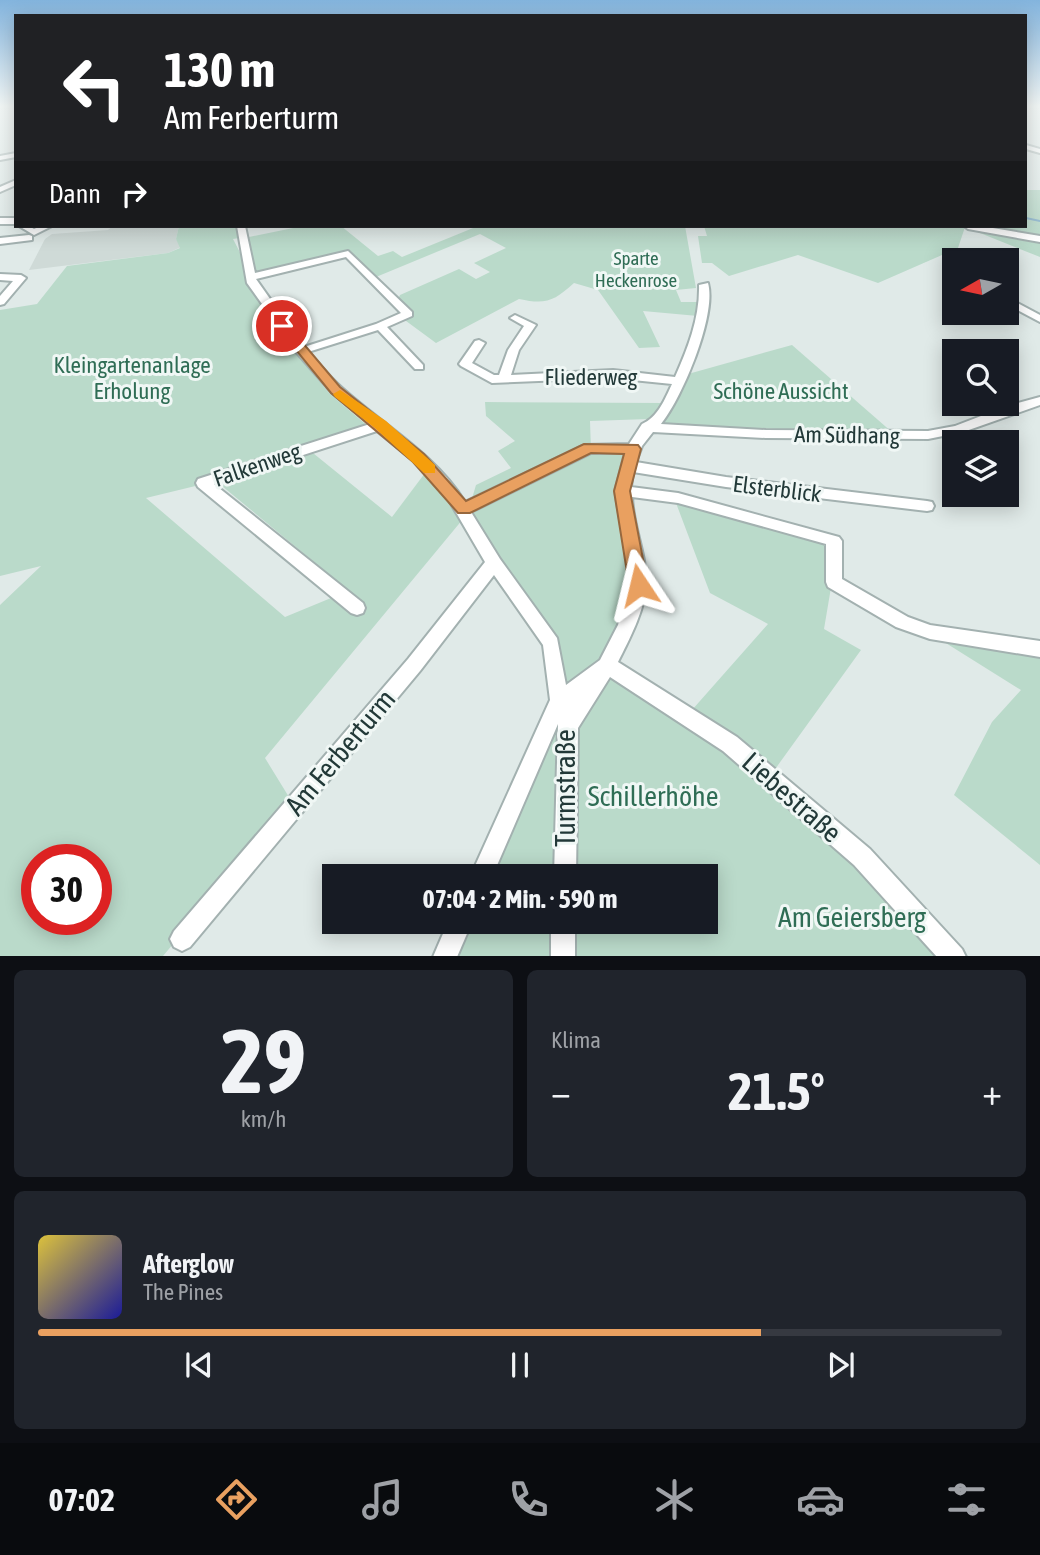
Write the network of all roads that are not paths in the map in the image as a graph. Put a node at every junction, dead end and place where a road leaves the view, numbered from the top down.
1 (27, 228) edge
2 (43, 228) edge
3 (241, 228) edge
4 (979, 228) edge
5 (29, 238) dead end
6 (1040, 239) edge
7 (0, 241) edge
8 (0, 277) edge
9 (251, 277) junction
10 (704, 285) dead end
11 (0, 302) edge
12 (1019, 307) edge
13 (515, 318) dead end
14 (1040, 319) edge
15 (380, 326) junction
16 (479, 343) dead end
17 (301, 351) junction
18 (419, 367) dead end
19 (504, 379) junction
20 (679, 381) junction
21 (1040, 401) edge
22 (381, 425) junction
23 (647, 427) junction
24 (633, 449) junction
25 (628, 466) junction
26 (622, 491) junction
27 (927, 506) dead end
28 (464, 509) junction
29 (494, 563) junction
30 (357, 608) dead end
31 (1040, 649) edge
32 (607, 665) junction
33 (559, 700) junction
34 (568, 726) junction
35 (487, 864) edge
36 (565, 864) edge
37 (455, 934) edge
38 (563, 934) edge
39 (182, 939) dead end
40 (445, 956) edge
41 (562, 956) edge
42 (953, 956) edge

1 - 2 street
3 - 9 street
4 - 6 street
5 - 7 street
8 - 11 street
9 - 15 street
9 - 17 street
10 - 20 street
12 - 14 street
13 - 19 street
15 - 17 street
15 - 18 street
16 - 19 street, Fliederweg
17 - 22 street
19 - 20 street, Fliederweg
20 - 23 street
21 - 23 street, Am Südhang
22 - 28 street
22 - 30 street, Falkenweg
23 - 24 street
24 - 25 street
24 - 28 street
25 - 26 street
25 - 27 street, Elsterblick
26 - 31 street
26 - 32 street
28 - 29 street
29 - 33 street
29 - 39 street, Am Ferberturm
32 - 33 street
32 - 34 street
32 - 42 street, Liebestraße
33 - 34 street, Turmstraße
33 - 35 street
34 - 36 street, Turmstraße
37 - 40 street
38 - 41 street

